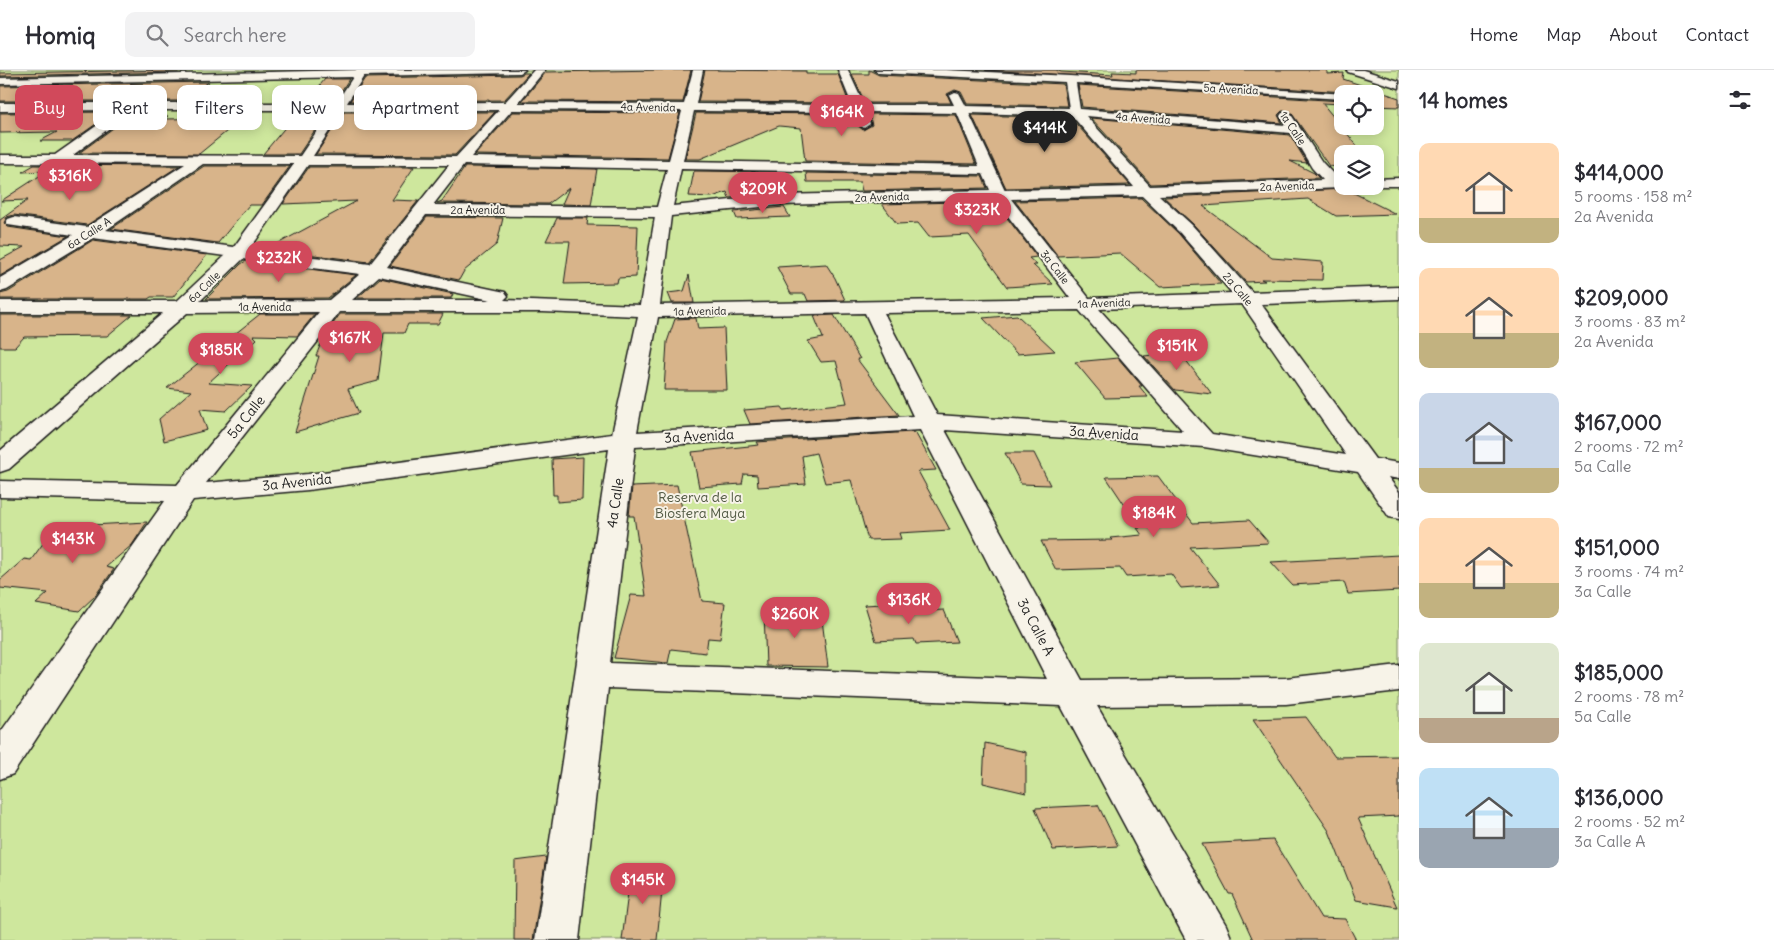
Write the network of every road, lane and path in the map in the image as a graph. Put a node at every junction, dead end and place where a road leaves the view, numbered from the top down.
1 (50, 70) edge
2 (520, 70) edge
3 (540, 70) edge
4 (698, 70) edge
5 (843, 70) edge
6 (879, 70) edge
7 (1352, 70) edge
8 (362, 71) edge
9 (946, 71) edge
10 (186, 73) edge
11 (1399, 74) edge
12 (1370, 76) junction
13 (1229, 78) dead end
14 (1070, 79) junction
15 (28, 80) junction
16 (0, 81) edge
17 (166, 85) edge
18 (1156, 85) junction
19 (1399, 86) edge
20 (1251, 90) junction
21 (0, 92) edge
22 (1334, 95) edge
23 (1163, 98) dead end
24 (344, 100) edge
25 (510, 106) junction
26 (0, 107) edge
27 (93, 107) edge
28 (167, 107) edge
29 (272, 108) edge
30 (344, 108) edge
31 (689, 108) junction
32 (860, 109) junction
33 (961, 109) junction
34 (1075, 112) junction
35 (865, 128) dead end
36 (98, 130) edge
37 (324, 130) edge
38 (1296, 130) junction
39 (0, 158) edge
40 (201, 159) junction
41 (57, 160) junction
42 (304, 160) junction
43 (460, 161) junction
44 (675, 165) junction
45 (988, 170) junction
46 (1334, 180) edge
47 (1399, 182) edge
48 (1384, 183) edge
49 (1334, 184) edge
50 (1146, 191) junction
51 (999, 194) junction
52 (422, 210) junction
53 (664, 212) junction
54 (14, 222) dead end
55 (93, 232) junction
56 (238, 253) junction
57 (375, 270) junction
58 (0, 286) edge
59 (1399, 293) edge
60 (1247, 298) junction
61 (1084, 304) junction
62 (183, 306) junction
63 (543, 306) junction
64 (0, 307) edge
65 (332, 308) junction
66 (872, 308) junction
67 (649, 311) junction
68 (926, 422) junction
69 (623, 440) junction
70 (1204, 440) junction
71 (0, 464) edge
72 (1366, 464) junction
73 (1399, 470) edge
74 (0, 489) edge
75 (184, 493) junction
76 (1399, 511) edge
77 (592, 675) junction
78 (1399, 678) edge
79 (1072, 693) junction
80 (0, 763) edge
81 (557, 940) edge
82 (1210, 940) edge

1 - 15 street
2 - 8 street
3 - 25 street, 5a Calle
4 - 31 street, 4a Calle
5 - 32 street
6 - 9 street, 5a Avenida
7 - 12 street
8 - 10 street
8 - 24 street, 6a Calle
9 - 14 street, 5a Avenida
9 - 33 street, 3a Calle
10 - 15 street
10 - 17 street
11 - 12 street
12 - 19 street
13 - 20 street, 1a Calle
14 - 18 street, 5a Avenida
14 - 34 street
15 - 16 street
15 - 21 street
18 - 20 street, 5a Avenida
18 - 23 street
20 - 22 street, 5a Avenida
20 - 38 street, 1a Calle
25 - 30 street, 4a Avenida
25 - 31 street, 4a Avenida
25 - 43 street, 5a Calle
26 - 27 street, 4a Avenida
28 - 29 street, 4a Avenida
31 - 32 street, 4a Avenida
31 - 44 street, 4a Calle
32 - 33 street, 4a Avenida
32 - 35 street
33 - 34 street, 4a Avenida
33 - 45 street, 3a Calle
34 - 38 street, 4a Avenida
34 - 50 street, 2a Calle
36 - 41 street
37 - 42 street, 6a Calle
38 - 46 street, 1a Calle
39 - 41 street
40 - 41 street
40 - 42 street
40 - 55 street, 6a Calle A
42 - 43 street
42 - 56 street, 6a Calle
43 - 44 street
43 - 52 street, 5a Calle
44 - 45 street
44 - 53 street, 4a Calle
45 - 51 street, 3a Calle
47 - 48 street
49 - 50 street, 2a Avenida
50 - 51 street, 2a Avenida
50 - 60 street, 2a Calle
51 - 53 street, 2a Avenida
51 - 61 street, 3a Calle
52 - 53 street, 2a Avenida
52 - 57 street, 5a Calle
53 - 67 street, 4a Calle
54 - 55 street
55 - 56 street
55 - 58 street, 6a Calle A
56 - 57 street
56 - 62 street, 6a Calle
57 - 63 street
57 - 65 street, 5a Calle
59 - 60 street, 1a Avenida
60 - 61 street, 1a Avenida
60 - 72 street, 2a Calle
61 - 66 street, 1a Avenida
61 - 70 street, 3a Calle
62 - 64 street, 1a Avenida
62 - 65 street, 1a Avenida
62 - 71 street, 6a Calle
63 - 65 street, 1a Avenida
63 - 67 street, 1a Avenida
65 - 75 street, 5a Calle
66 - 67 street, 1a Avenida
66 - 68 street, 3a Calle A
67 - 69 street, 4a Calle
68 - 69 street, 3a Avenida
68 - 70 street, 3a Avenida
68 - 79 street, 3a Calle A
69 - 75 street, 3a Avenida
69 - 77 street, 4a Calle
70 - 72 street, 3a Avenida
72 - 73 street, 3a Avenida
72 - 76 street, 2a Calle
74 - 75 street, 3a Avenida
75 - 80 street, 5a Calle
77 - 79 street
77 - 81 street, 4a Calle
78 - 79 street
79 - 82 street, 3a Calle A

